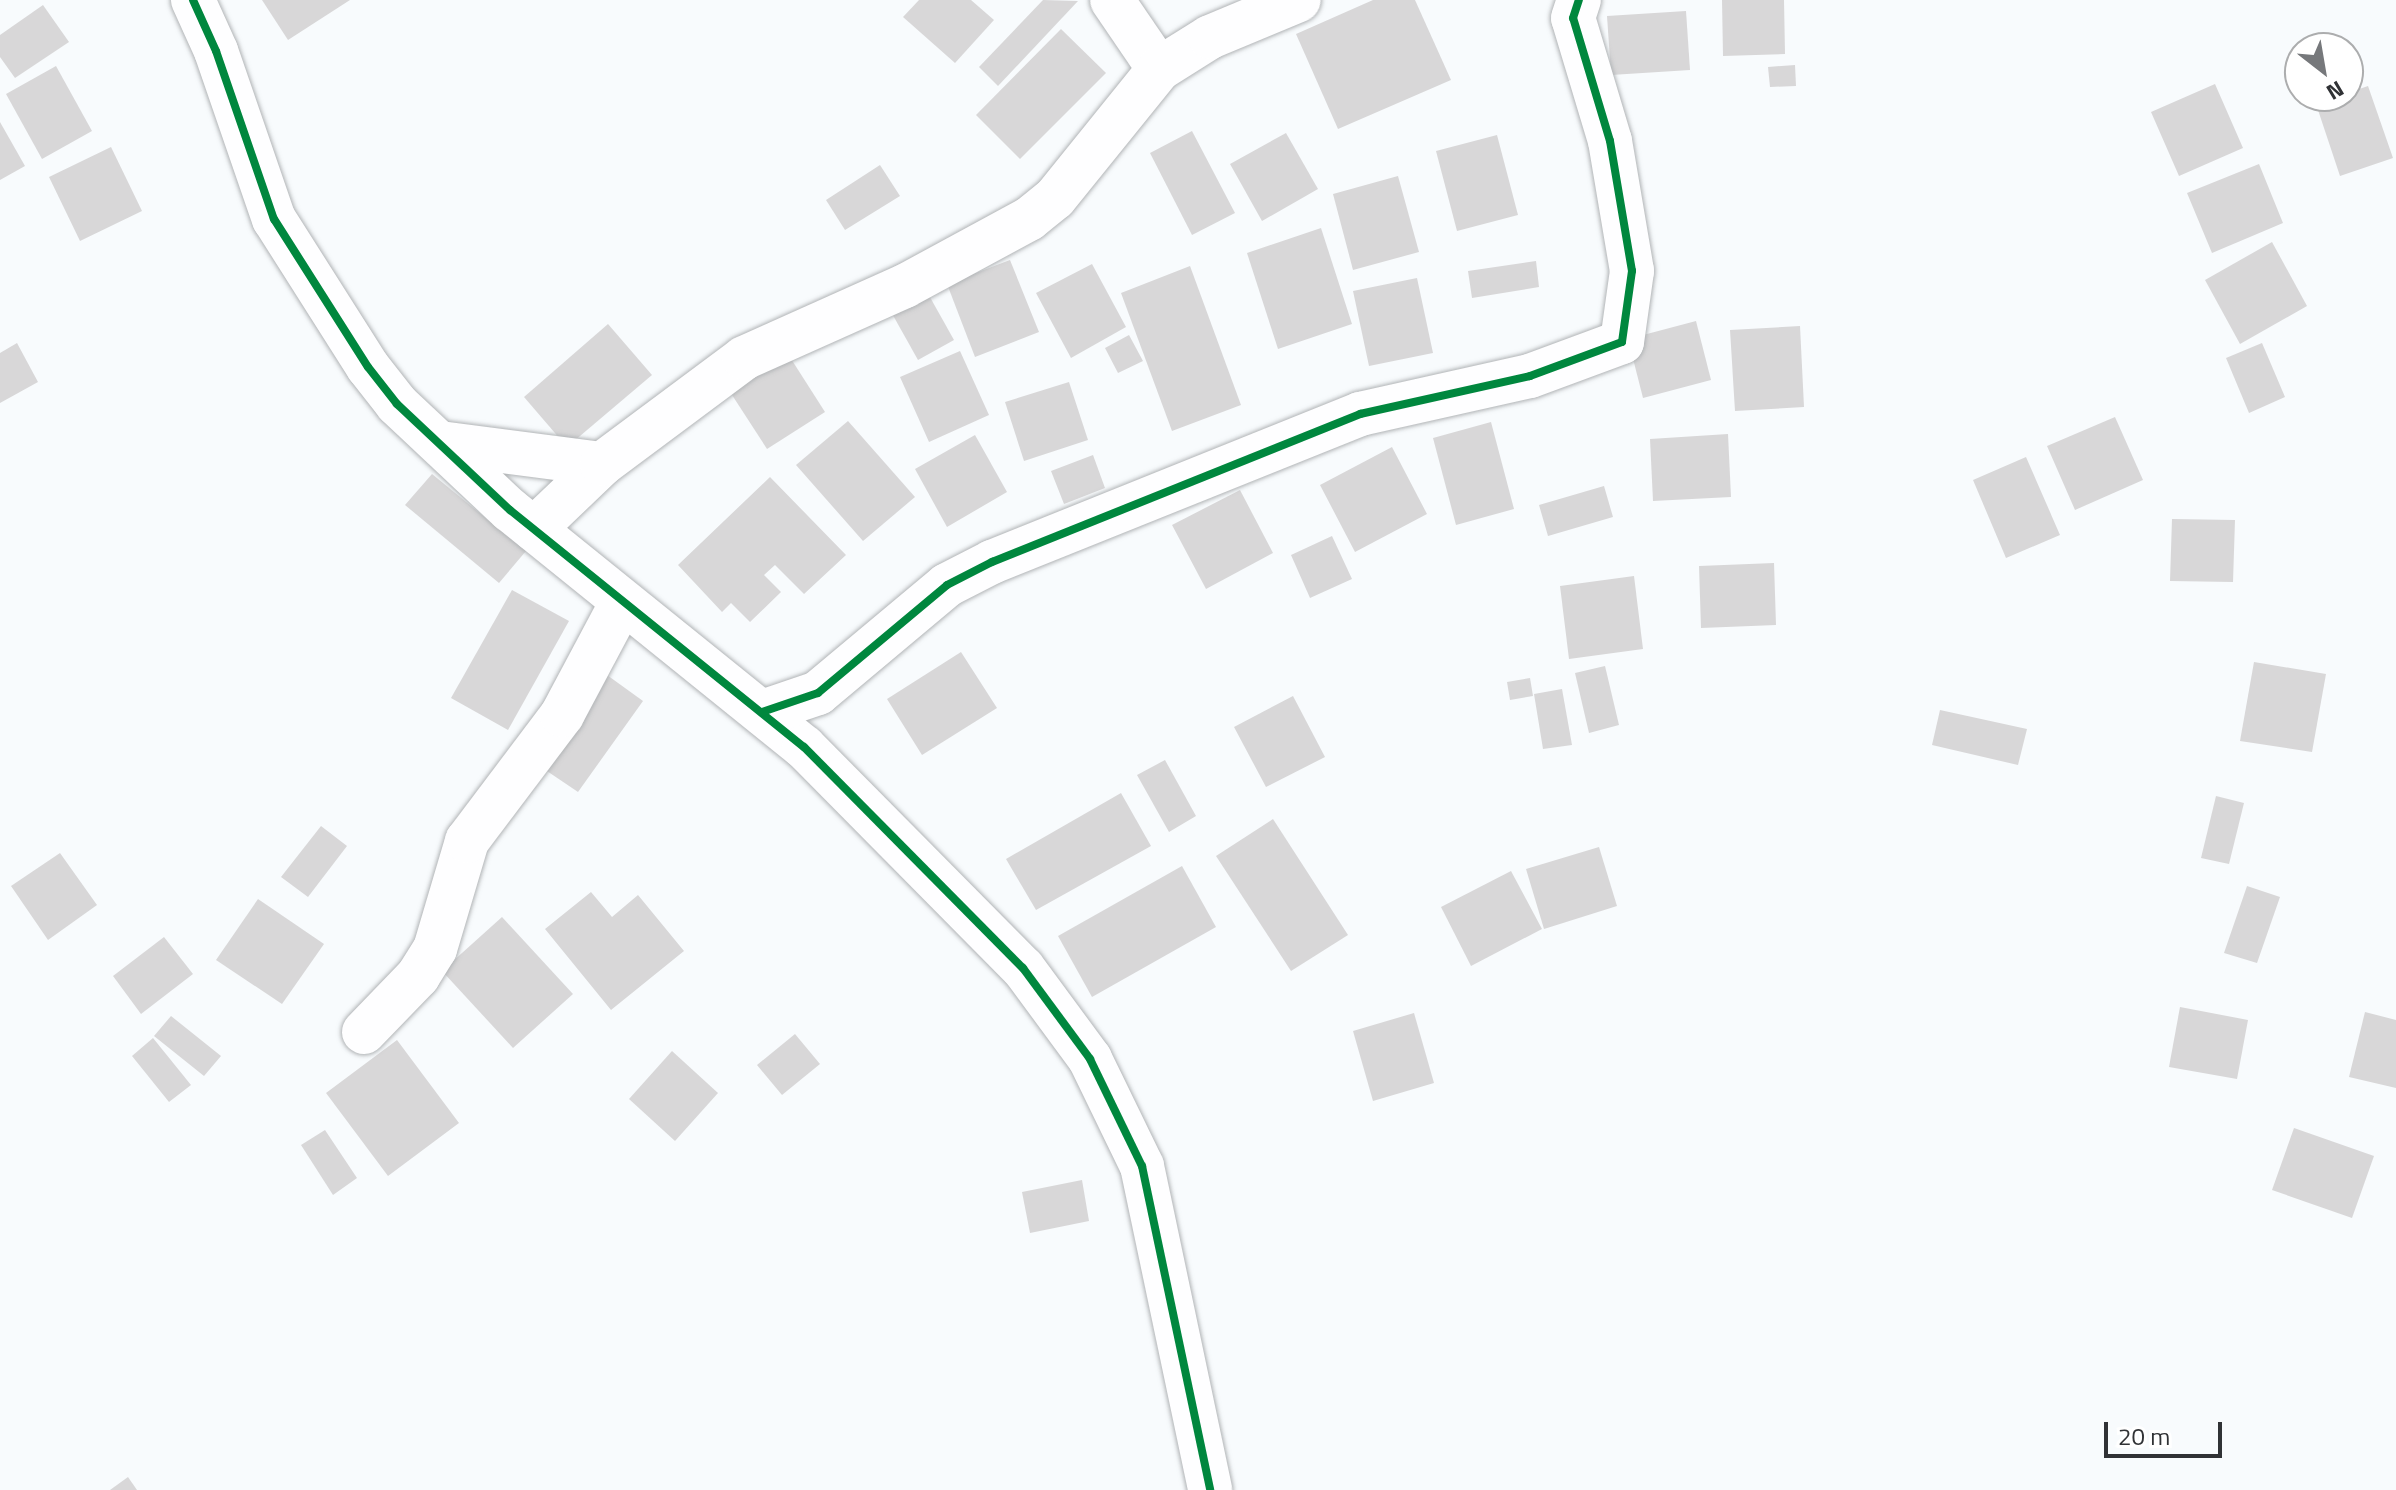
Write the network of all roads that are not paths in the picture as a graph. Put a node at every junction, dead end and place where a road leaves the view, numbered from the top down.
1 (193, 0) edge
2 (1112, 0) edge
3 (1299, 0) edge
4 (1579, 0) edge
5 (1159, 69) junction
6 (440, 443) junction
7 (602, 464) junction
8 (534, 529) junction
9 (622, 602) junction
10 (762, 712) junction
11 (364, 1032) dead end
12 (1210, 1490) edge

1 - 6 street
2 - 5 street
3 - 5 street
4 - 10 street
5 - 7 street
6 - 7 street
6 - 8 street
7 - 8 street
8 - 9 street
9 - 10 street
9 - 11 street
10 - 12 street

